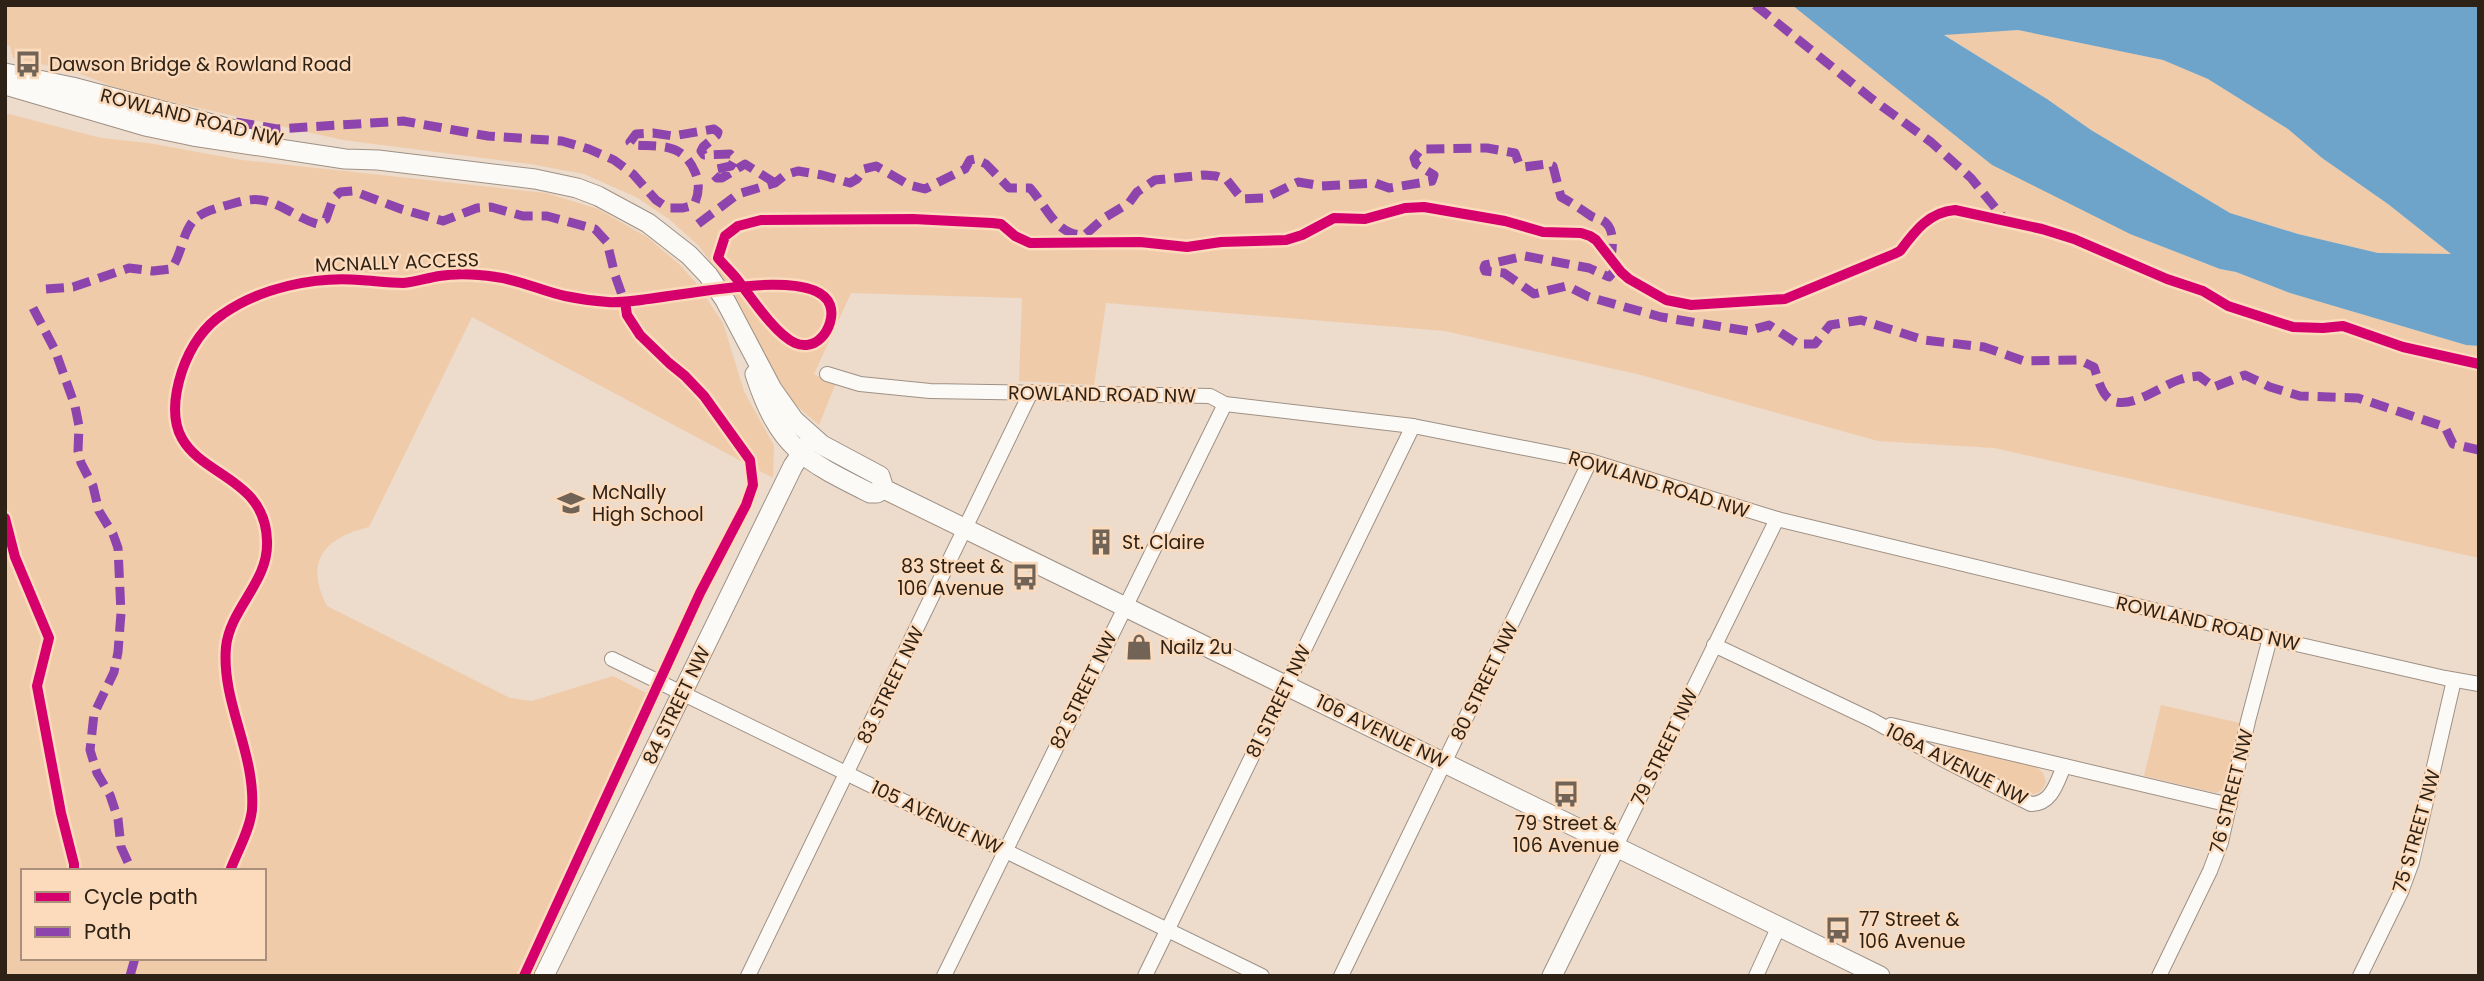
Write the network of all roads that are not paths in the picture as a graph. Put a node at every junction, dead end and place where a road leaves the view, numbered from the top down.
1 (5, 73) edge
2 (5, 85) edge
3 (378, 160) junction
4 (827, 374) dead end
5 (1031, 393) junction
6 (1224, 404) junction
7 (1413, 426) junction
8 (806, 446) junction
9 (1590, 461) junction
10 (1777, 519) junction
11 (966, 528) junction
12 (1125, 606) junction
13 (2270, 638) junction
14 (1714, 645) junction
15 (612, 659) dead end
16 (2454, 680) junction
17 (1286, 684) junction
18 (2479, 684) edge
19 (681, 694) junction
20 (1872, 720) junction
21 (1445, 762) junction
22 (2064, 766) junction
23 (847, 774) junction
24 (2230, 805) junction
25 (1616, 846) junction
26 (1004, 850) junction
27 (1779, 926) junction
28 (1167, 930) junction
29 (548, 975) edge
30 (748, 976) edge
31 (944, 976) edge
32 (1145, 976) edge
33 (1262, 976) edge
34 (1341, 976) edge
35 (1552, 976) edge
36 (1756, 976) edge
37 (1880, 976) edge
38 (2159, 976) edge
39 (2360, 976) edge

1 - 3 main road, ROWLAND ROAD NW
2 - 3 main road, ROWLAND ROAD NW
3 - 8 main road, ROWLAND ROAD NW
4 - 5 street, ROWLAND ROAD NW
5 - 6 street, ROWLAND ROAD NW
5 - 11 street, 83 STREET NW
6 - 7 street, ROWLAND ROAD NW
6 - 12 street, 82 STREET NW
7 - 9 street, ROWLAND ROAD NW
7 - 17 street, 81 STREET NW
8 - 11 main road, 106 AVENUE NW
8 - 19 main road, 84 STREET NW
9 - 10 street, ROWLAND ROAD NW
9 - 21 street, 80 STREET NW
10 - 13 street, ROWLAND ROAD NW
10 - 14 street, 79 STREET NW
11 - 12 main road, 106 AVENUE NW
11 - 23 street, 83 STREET NW
12 - 17 main road, 106 AVENUE NW
12 - 26 street, 82 STREET NW
13 - 16 street, ROWLAND ROAD NW
13 - 24 street, 76 STREET NW
14 - 20 street, 106A AVENUE NW
14 - 25 street, 79 STREET NW
15 - 19 street, 105 AVENUE NW
16 - 18 street, ROWLAND ROAD NW
16 - 39 street, 75 STREET NW
17 - 21 main road, 106 AVENUE NW
17 - 28 street, 81 STREET NW
19 - 23 street, 105 AVENUE NW
19 - 29 main road, 84 STREET NW
20 - 22 street, 106A AVENUE NW
20 - 22 street, 106A AVENUE NW
21 - 25 main road, 106 AVENUE NW
21 - 34 street, 80 STREET NW
22 - 24 street, 106A AVENUE NW
23 - 26 street, 105 AVENUE NW
23 - 30 street, 83 STREET NW
24 - 38 street, 76 STREET NW
25 - 27 main road, 106 AVENUE NW
25 - 35 main road, 79 STREET NW
26 - 28 street, 105 AVENUE NW
26 - 31 street, 82 STREET NW
27 - 36 street
27 - 37 main road, 106 AVENUE NW
28 - 32 street, 81 STREET NW
28 - 33 street, 105 AVENUE NW

